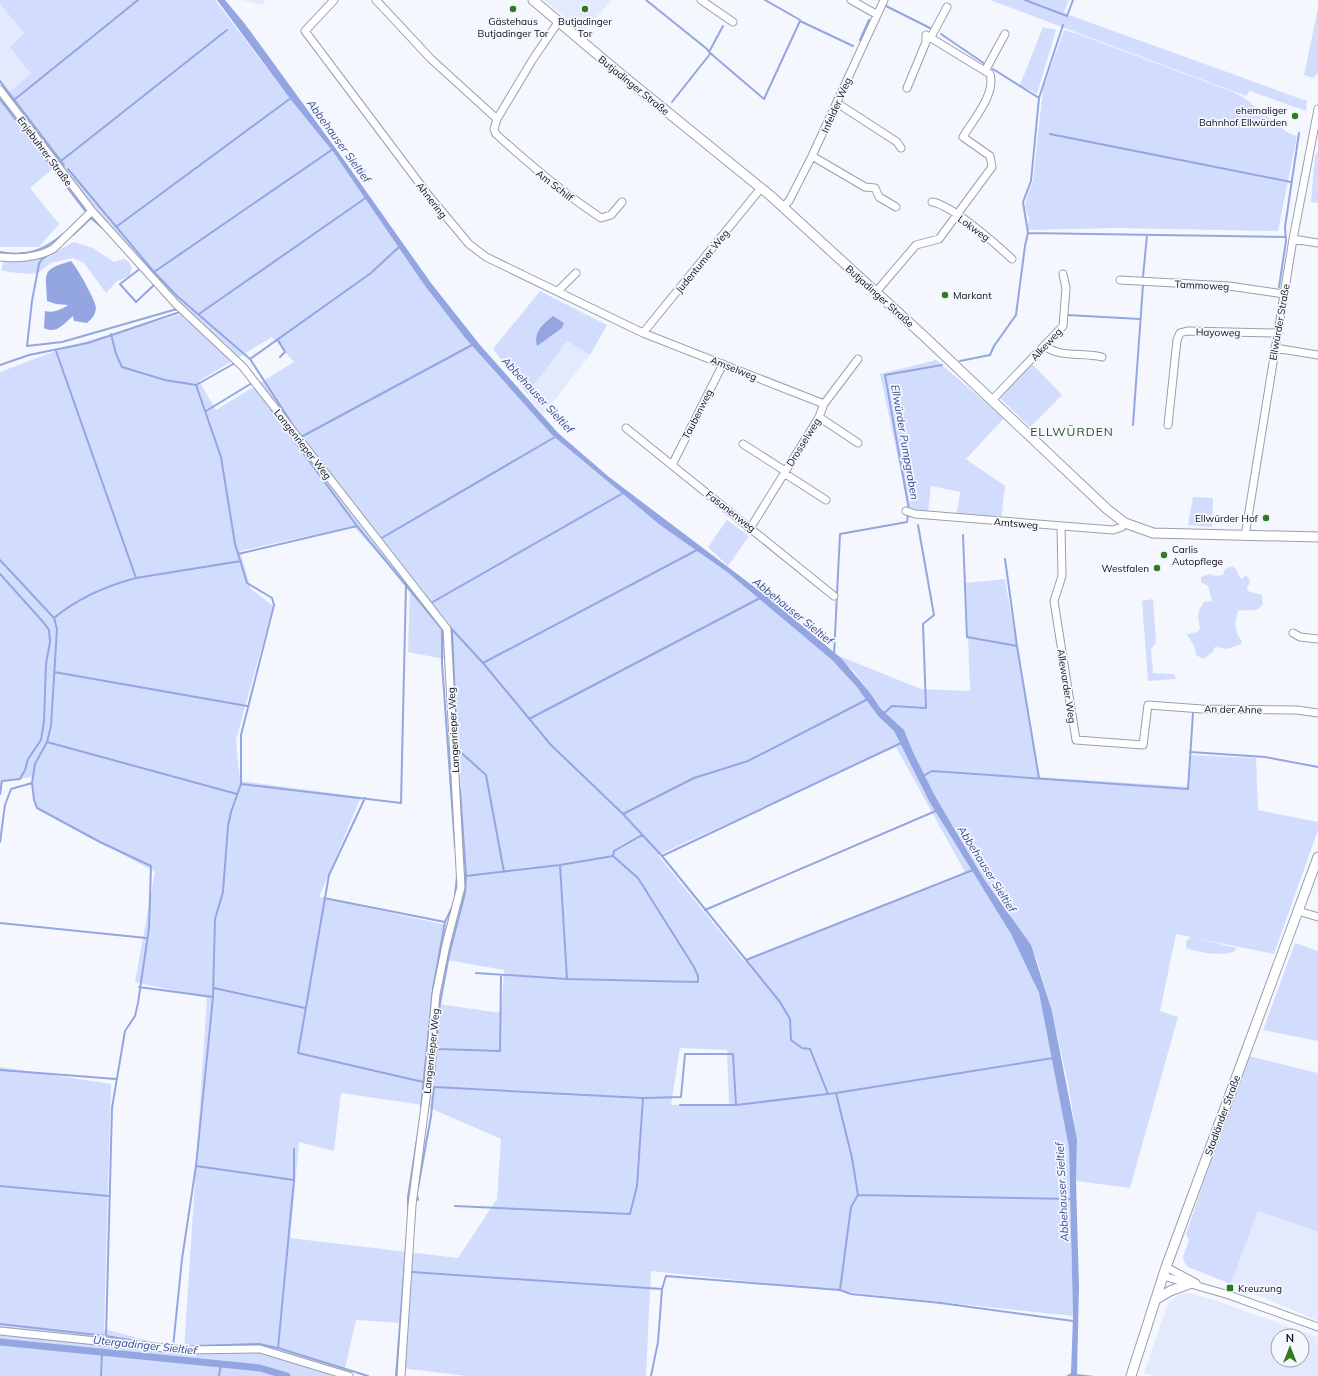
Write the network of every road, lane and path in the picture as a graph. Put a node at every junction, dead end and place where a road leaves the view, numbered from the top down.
1 (334, 0) edge
2 (376, 0) edge
3 (533, 0) edge
4 (701, 0) edge
5 (851, 0) edge
6 (884, 0) edge
7 (947, 7) dead end
8 (876, 14) junction
9 (559, 21) junction
10 (733, 22) dead end
11 (1005, 34) dead end
12 (929, 36) junction
13 (985, 70) junction
14 (907, 88) dead end
15 (0, 90) edge
16 (837, 103) junction
17 (1318, 109) edge
18 (497, 119) junction
19 (901, 148) dead end
20 (812, 156) junction
21 (761, 188) junction
22 (622, 202) dead end
23 (932, 202) dead end
24 (783, 207) junction
25 (896, 207) dead end
26 (92, 211) junction
27 (957, 215) junction
28 (1293, 239) junction
29 (1318, 244) edge
30 (0, 257) edge
31 (1012, 259) dead end
32 (576, 273) dead end
33 (1063, 274) dead end
34 (1120, 280) dead end
35 (558, 291) junction
36 (876, 292) junction
37 (1284, 294) junction
38 (643, 333) junction
39 (1277, 333) junction
40 (1045, 346) junction
41 (1275, 348) junction
42 (1318, 355) edge
43 (1102, 357) dead end
44 (858, 359) dead end
45 (723, 364) junction
46 (992, 400) junction
47 (824, 404) junction
48 (819, 417) junction
49 (1168, 425) dead end
50 (626, 428) dead end
51 (858, 443) dead end
52 (743, 444) dead end
53 (672, 465) junction
54 (784, 472) junction
55 (826, 500) dead end
56 (906, 511) dead end
57 (1125, 523) junction
58 (1061, 526) junction
59 (751, 527) junction
60 (1245, 536) junction
61 (1318, 537) edge
62 (834, 596) dead end
63 (1293, 633) dead end
64 (1318, 639) edge
65 (1148, 705) joint
66 (1318, 713) edge
67 (1318, 856) edge
68 (1298, 911) junction
69 (1318, 917) edge
70 (1164, 1272) junction
71 (1189, 1284) junction
72 (1201, 1286) junction
73 (1155, 1300) junction
74 (1318, 1327) edge
75 (0, 1330) edge
76 (349, 1376) edge
77 (401, 1376) edge
78 (1131, 1376) edge

1 - 35 street, Ahnering
2 - 18 street
3 - 9 main road, Butjadinger Straße
4 - 10 street
5 - 8 street
6 - 8 street, Infelder Weg
7 - 12 street
8 - 16 street, Infelder Weg
9 - 18 street
9 - 21 main road, Butjadinger Straße
11 - 13 street
12 - 13 street
12 - 14 street
13 - 27 street
15 - 26 street, Enjebuhrer Straße
16 - 19 street
16 - 20 street, Infelder Weg
17 - 28 street, Ellwürder Straße
18 - 22 street, Am Schilf
20 - 24 street, Infelder Weg
20 - 25 street
21 - 24 main road, Butjadinger Straße
21 - 38 street, Judentumer Weg
23 - 27 street, Lokweg
24 - 36 main road, Butjadinger Straße
26 - 30 street
26 - 77 street, Langenrieper Weg
27 - 31 street, Lokweg
27 - 36 street
28 - 29 street
28 - 37 street, Ellwürder Straße
32 - 35 street
33 - 40 street, Alkeweg
34 - 37 street, Tammoweg
35 - 38 street, Ahnering
36 - 46 main road, Butjadinger Straße
37 - 39 street, Ellwürder Straße
38 - 45 street, Amselweg
39 - 41 street, Ellwürder Straße
39 - 49 street, Hayoweg
40 - 43 street
40 - 46 street, Alkeweg
41 - 42 street
41 - 60 street, Ellwürder Straße
44 - 47 street, Drosselweg
45 - 47 street, Amselweg
45 - 53 street, Taubenweg
46 - 57 main road, Butjadinger Straße
47 - 48 street, Drosselweg
48 - 51 street
48 - 54 street, Drosselweg
50 - 53 street, Fasanenweg
52 - 54 street
53 - 59 street, Fasanenweg
54 - 55 street
54 - 59 street, Drosselweg
56 - 58 street, Amtsweg
57 - 58 street, Amtsweg
57 - 60 main road, Butjadinger Straße
58 - 65 street, Allewarder Weg
59 - 62 street, Fasanenweg
60 - 61 main road
63 - 64 street
65 - 66 street, An der Ahne
67 - 68 main road, Stadländer Straße
68 - 69 street
68 - 70 main road, Stadländer Straße
70 - 71 street
70 - 72 street
70 - 73 main road, Stadländer Straße
71 - 72 street
71 - 73 main road
72 - 74 street
73 - 78 main road, Stadländer Straße
75 - 76 street

